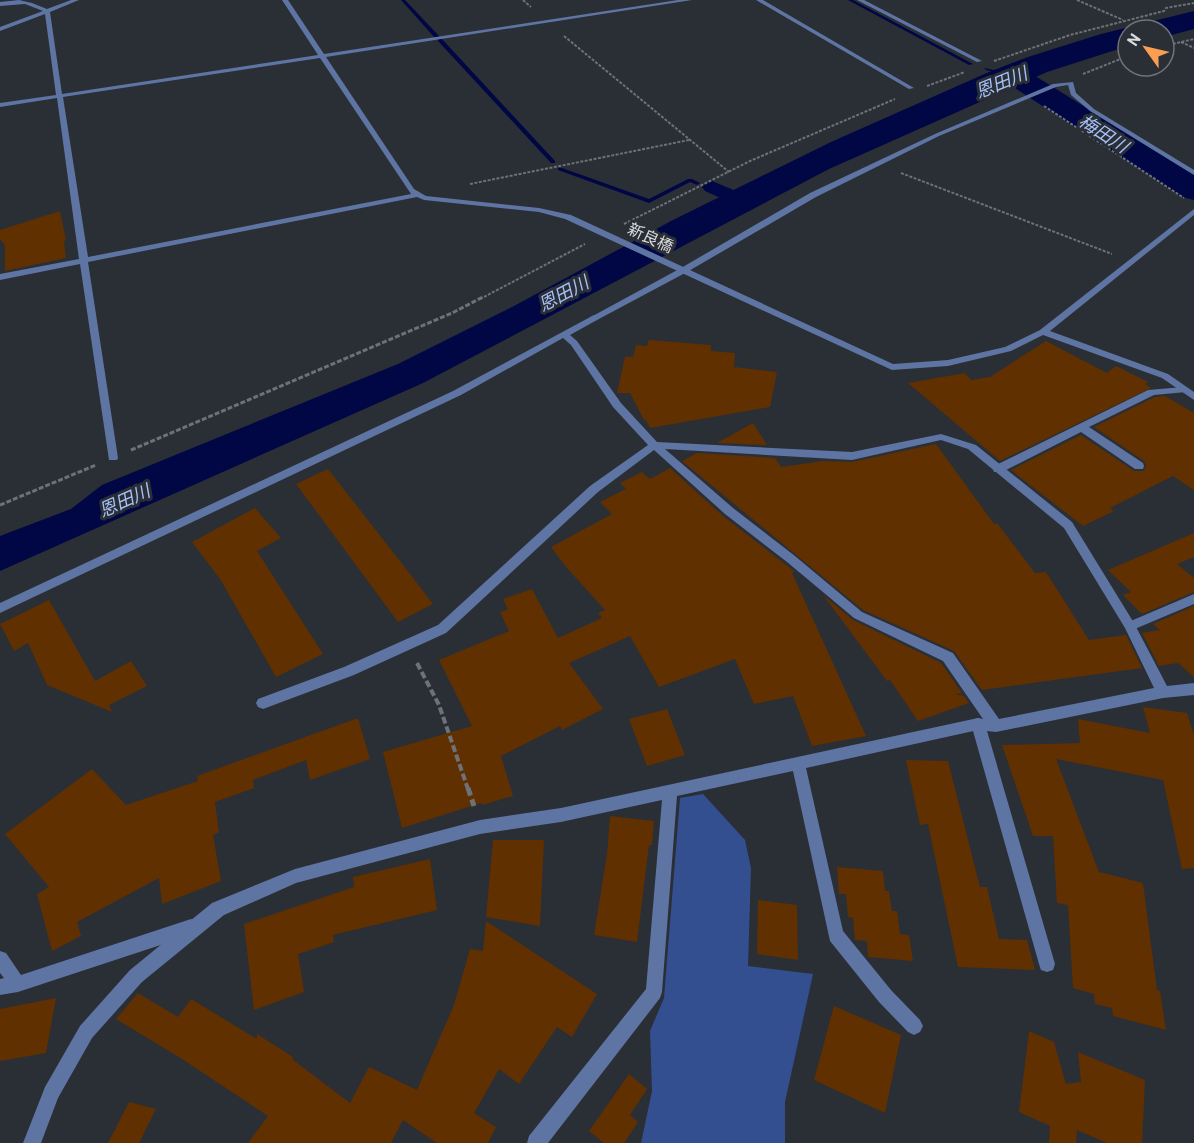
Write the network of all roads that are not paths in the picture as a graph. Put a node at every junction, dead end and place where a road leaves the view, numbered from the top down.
1 (76, 0) edge
2 (285, 0) edge
3 (689, 0) edge
4 (759, 0) edge
5 (860, 0) edge
6 (0, 4) edge
7 (47, 10) junction
8 (0, 29) edge
9 (322, 56) junction
10 (979, 61) dead end
11 (911, 87) dead end
12 (60, 96) junction
13 (0, 105) edge
14 (1194, 173) edge
15 (417, 195) junction
16 (1194, 211) edge
17 (84, 260) junction
18 (682, 268) junction
19 (0, 277) edge
20 (1043, 332) junction
21 (566, 335) junction
22 (1183, 390) junction
23 (1194, 397) edge
24 (1083, 428) junction
25 (654, 445) junction
26 (113, 458) road end
27 (1139, 466) dead end
28 (998, 469) junction
29 (1194, 599) edge
30 (0, 608) edge
31 (1130, 626) junction
32 (1194, 689) edge
33 (1163, 692) junction
34 (263, 703) dead end
35 (978, 724) junction
36 (996, 726) junction
37 (798, 763) junction
38 (670, 791) junction
39 (198, 924) junction
40 (0, 959) edge
41 (1047, 964) dead end
42 (18, 984) junction
43 (0, 987) edge
44 (914, 1026) dead end
45 (32, 1143) edge
46 (537, 1143) edge

1 - 7 street
2 - 9 street
3 - 9 street
4 - 11 street
5 - 10 street
6 - 7 street
7 - 8 street
7 - 12 street
9 - 12 street
9 - 15 street
12 - 13 street
12 - 17 street
14 - 18 street
15 - 17 street
15 - 18 street, 新良橋
16 - 20 street, 新良橋
17 - 19 street
17 - 26 street
18 - 20 street, 新良橋
18 - 21 street
20 - 22 street
21 - 25 street
21 - 30 street
22 - 23 street
22 - 24 street
24 - 27 street
24 - 28 street
25 - 28 street
25 - 34 street
25 - 36 street
28 - 31 street
29 - 31 street
31 - 33 street
32 - 33 street
33 - 36 street
35 - 36 street
35 - 37 street
35 - 41 street
37 - 38 street
37 - 44 street
38 - 39 street
38 - 46 street
39 - 42 street
39 - 45 street
40 - 42 street
42 - 43 street

